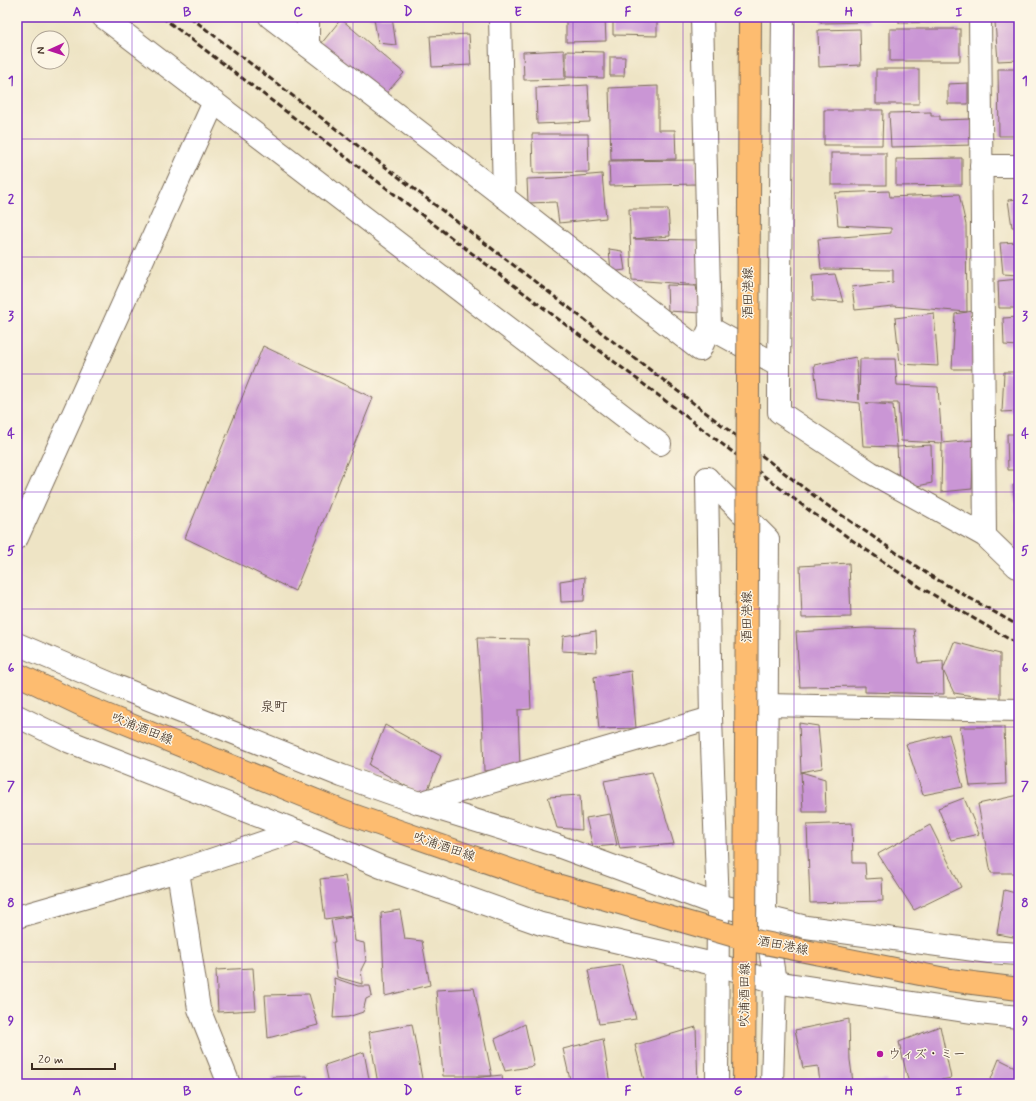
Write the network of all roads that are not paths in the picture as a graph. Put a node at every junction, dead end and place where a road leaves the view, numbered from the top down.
1 (103, 17) edge
2 (270, 17) edge
3 (308, 17) edge
4 (500, 17) edge
5 (702, 17) edge
6 (750, 17) edge
7 (783, 17) edge
8 (980, 17) edge
9 (308, 46) junction
10 (214, 102) junction
11 (981, 166) junction
12 (1019, 166) edge
13 (504, 197) junction
14 (710, 328) junction
15 (779, 366) junction
16 (660, 444) dead end
17 (986, 536) junction
18 (17, 538) edge
19 (1019, 568) edge
20 (17, 644) edge
21 (17, 674) edge
22 (766, 705) junction
23 (1019, 710) edge
24 (17, 716) edge
25 (711, 718) junction
26 (419, 804) junction
27 (297, 831) junction
28 (178, 871) junction
29 (718, 905) junction
30 (17, 917) edge
31 (765, 917) junction
32 (745, 939) junction
33 (1019, 954) edge
34 (718, 965) junction
35 (775, 982) junction
36 (1019, 989) edge
37 (1019, 1017) edge
38 (229, 1084) edge
39 (717, 1084) edge
40 (744, 1084) edge
41 (772, 1084) edge

1 - 10 street
2 - 9 street
3 - 9 street
4 - 13 street
5 - 14 street
6 - 32 main road, 酒田港線, bridge
7 - 15 street
8 - 11 street
9 - 13 street
10 - 16 street
10 - 18 street
11 - 12 street
11 - 17 street
13 - 14 street
14 - 15 street
15 - 17 street
17 - 19 street
20 - 26 street
21 - 32 main road, 吹浦酒田線, bridge
22 - 23 street
22 - 25 street
22 - 31 street
24 - 27 street
25 - 26 street
25 - 29 street
26 - 29 street
27 - 28 street
27 - 34 street
28 - 30 street
28 - 38 street
29 - 31 street
29 - 34 street
31 - 33 street
31 - 35 street
32 - 36 main road, 酒田港線, bridge
32 - 40 main road, 吹浦酒田線, bridge
34 - 35 street
34 - 39 street
35 - 37 street
35 - 41 street

